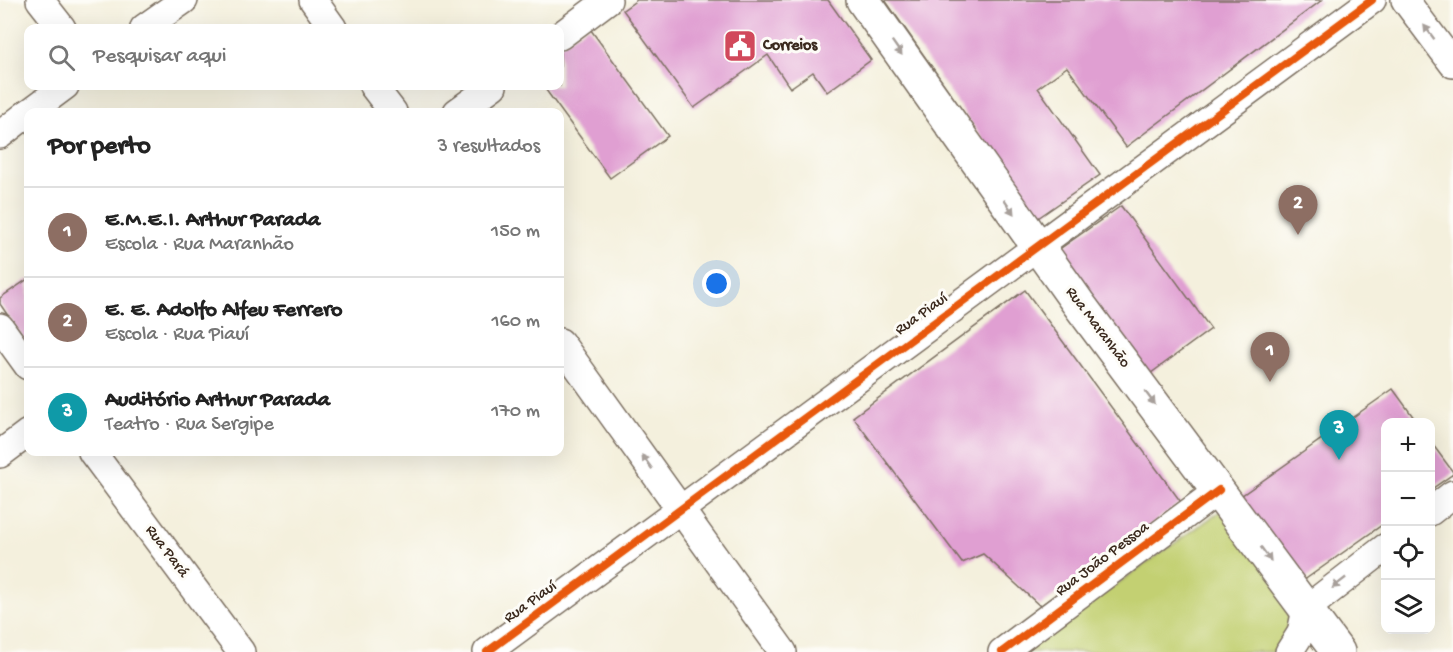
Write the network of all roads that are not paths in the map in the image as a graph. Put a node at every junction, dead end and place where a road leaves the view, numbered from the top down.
1 (40, 0) edge
2 (184, 0) edge
3 (313, 0) edge
4 (608, 0) edge
5 (863, 0) edge
6 (1372, 0) edge
7 (1405, 0) edge
8 (59, 24) edge
9 (150, 24) edge
10 (330, 24) edge
11 (564, 33) edge
12 (1453, 64) edge
13 (60, 90) edge
14 (376, 90) edge
15 (487, 90) edge
16 (36, 108) edge
17 (390, 108) edge
18 (463, 108) edge
19 (24, 117) edge
20 (0, 135) edge
21 (1038, 247) junction
22 (0, 327) edge
23 (564, 348) edge
24 (24, 360) edge
25 (24, 436) edge
26 (0, 454) edge
27 (95, 456) edge
28 (1219, 490) junction
29 (1453, 494) edge
30 (681, 509) junction
31 (1435, 509) edge
32 (1381, 551) edge
33 (1306, 609) junction
34 (241, 652) edge
35 (487, 652) edge
36 (783, 652) edge
37 (1002, 652) edge
38 (1288, 652) edge
39 (1338, 652) edge

1 - 8 street
2 - 9 street
3 - 10 street
4 - 11 street
5 -> 21 main road, Rua Maranhão
6 - 21 street, Rua Piauí
12 -> 7 street
13 - 16 street
14 - 17 street
15 - 18 street
19 - 20 street
21 -> 28 main road, Rua Maranhão
21 - 30 street, Rua Piauí
22 - 24 street
30 -> 23 street
25 - 26 street
27 - 34 street, Rua Pará
28 -> 33 main road, Rua Maranhão
28 - 37 street, Rua João Pessoa
29 - 31 street
30 - 35 street, Rua Piauí
30 - 36 street
32 -> 33 street
33 - 38 street
33 - 39 main road, Rua Maranhão

